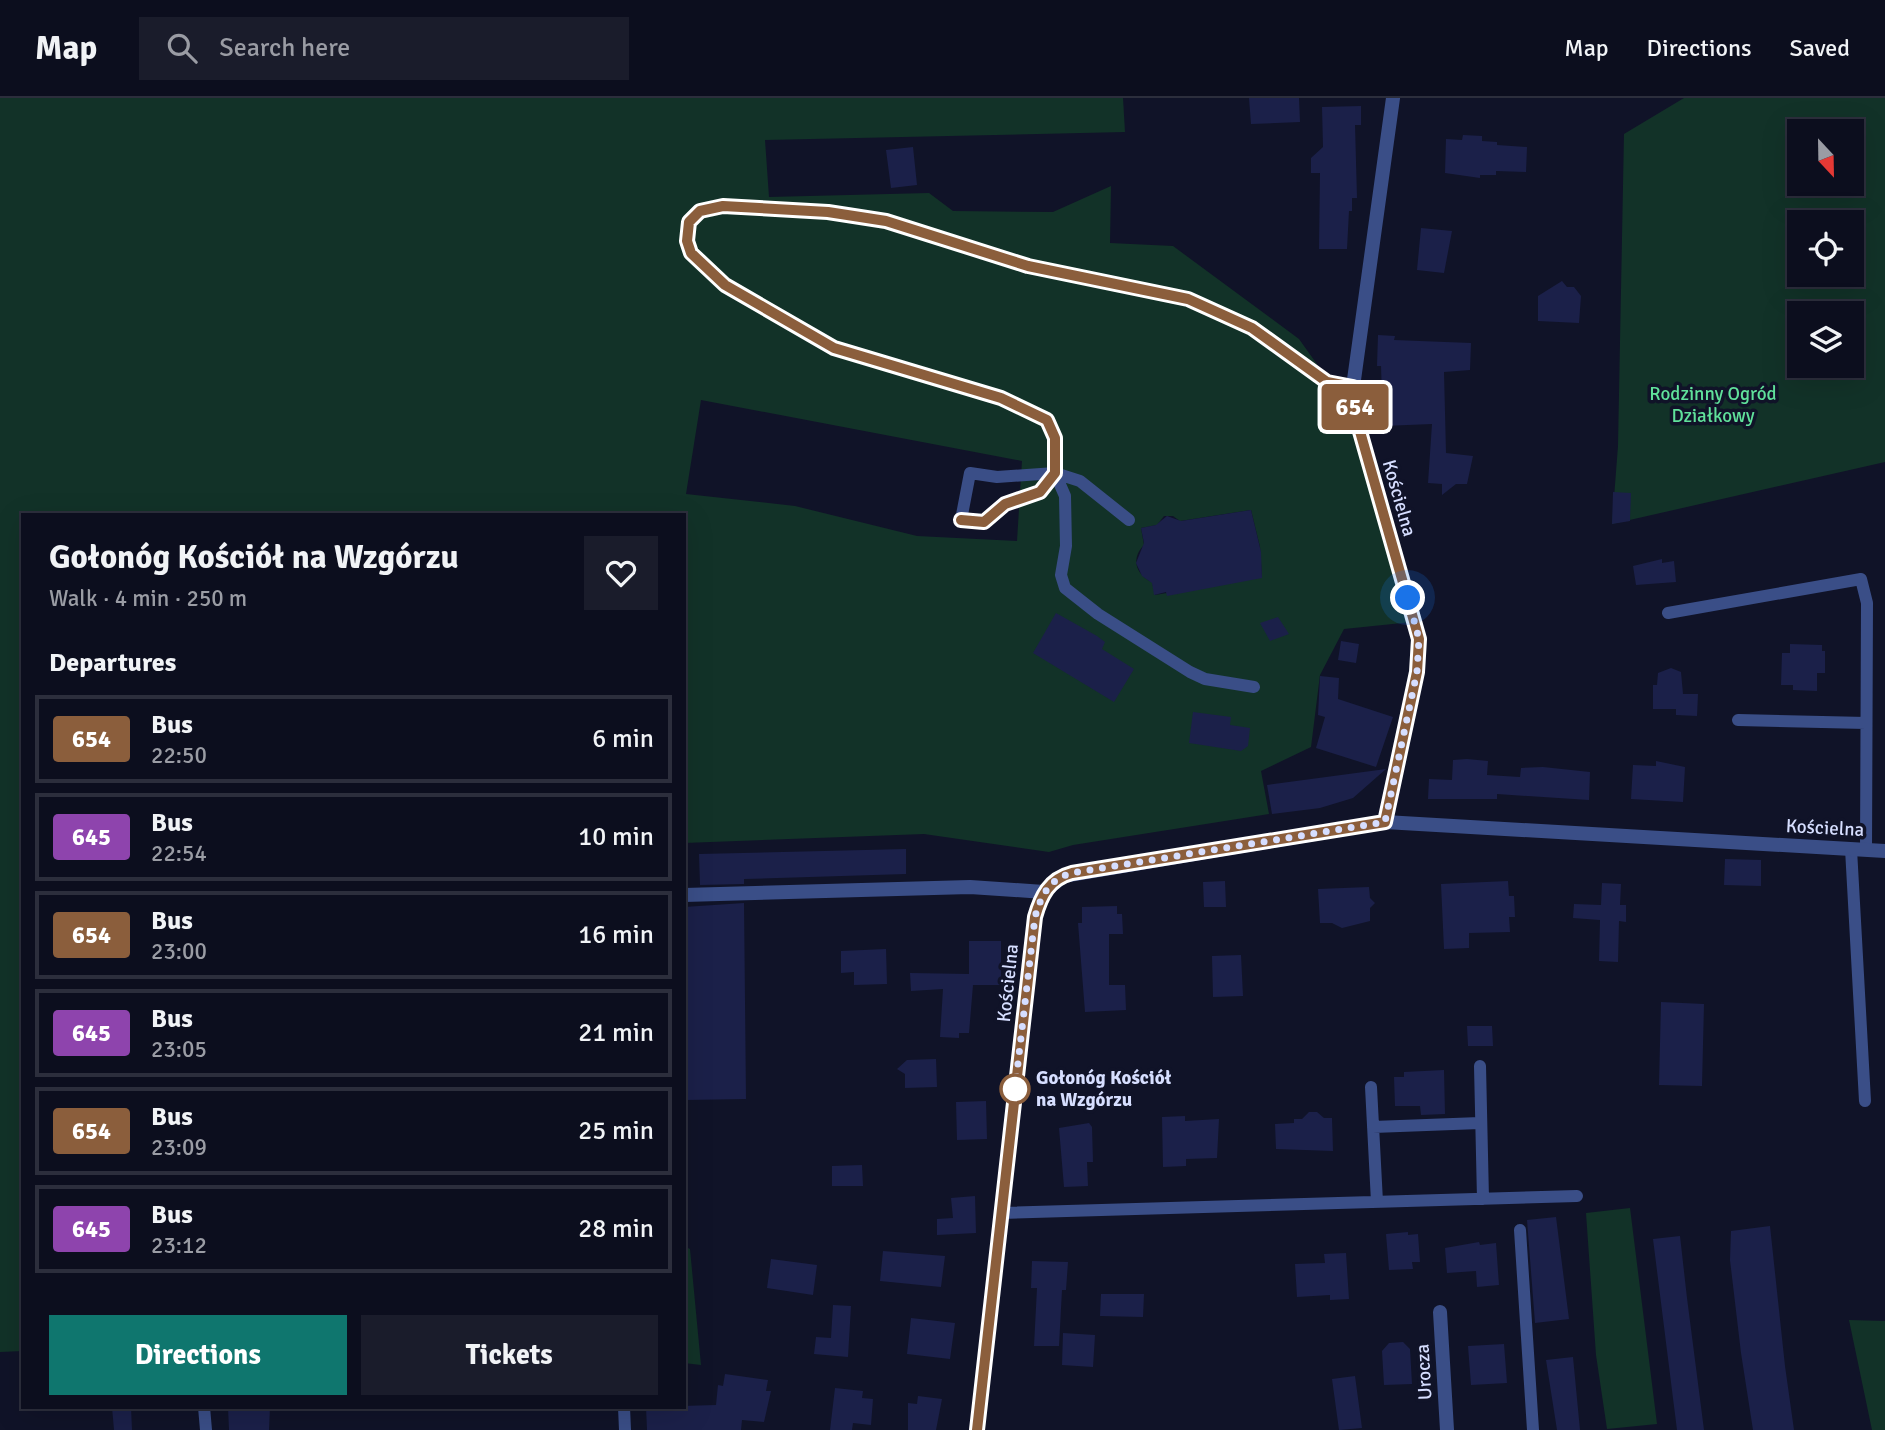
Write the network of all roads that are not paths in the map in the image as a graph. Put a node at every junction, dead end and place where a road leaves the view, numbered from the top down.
1 (1393, 98) edge
2 (1353, 387) junction
3 (1055, 473) junction
4 (1129, 520) dead end
5 (1668, 612) dead end
6 (1254, 687) dead end
7 (1738, 720) dead end
8 (1866, 723) junction
9 (1385, 822) junction
10 (1851, 849) junction
11 (1867, 850) junction
12 (1885, 851) edge
13 (1044, 892) junction
14 (686, 895) edge
15 (1480, 1066) dead end
16 (1371, 1087) dead end
17 (1865, 1101) dead end
18 (1480, 1123) junction
19 (1373, 1127) junction
20 (1577, 1196) dead end
21 (1483, 1199) junction
22 (1377, 1202) junction
23 (1001, 1213) junction
24 (1520, 1230) dead end
25 (1440, 1312) dead end
26 (204, 1409) edge
27 (624, 1409) edge
28 (206, 1430) edge
29 (625, 1430) edge
30 (977, 1430) edge
31 (1447, 1430) edge
32 (1533, 1430) edge

1 - 2 street, Kościelna
2 - 3 lane
2 - 9 street, Kościelna
3 - 3 lane
3 - 4 lane
3 - 6 lane
5 - 8 lane
7 - 8 lane
8 - 11 lane
9 - 10 street, Kościelna
9 - 13 street, Kościelna
10 - 11 street, Kościelna
10 - 17 lane
11 - 12 street, Kościelna
13 - 14 street
13 - 23 street, Kościelna
15 - 18 lane
16 - 19 lane
18 - 19 lane
18 - 21 lane
19 - 22 lane
20 - 21 lane
21 - 22 lane
22 - 23 lane
23 - 30 street, Kościelna
24 - 32 lane
25 - 31 street, Urocza
26 - 28 lane
27 - 29 lane

